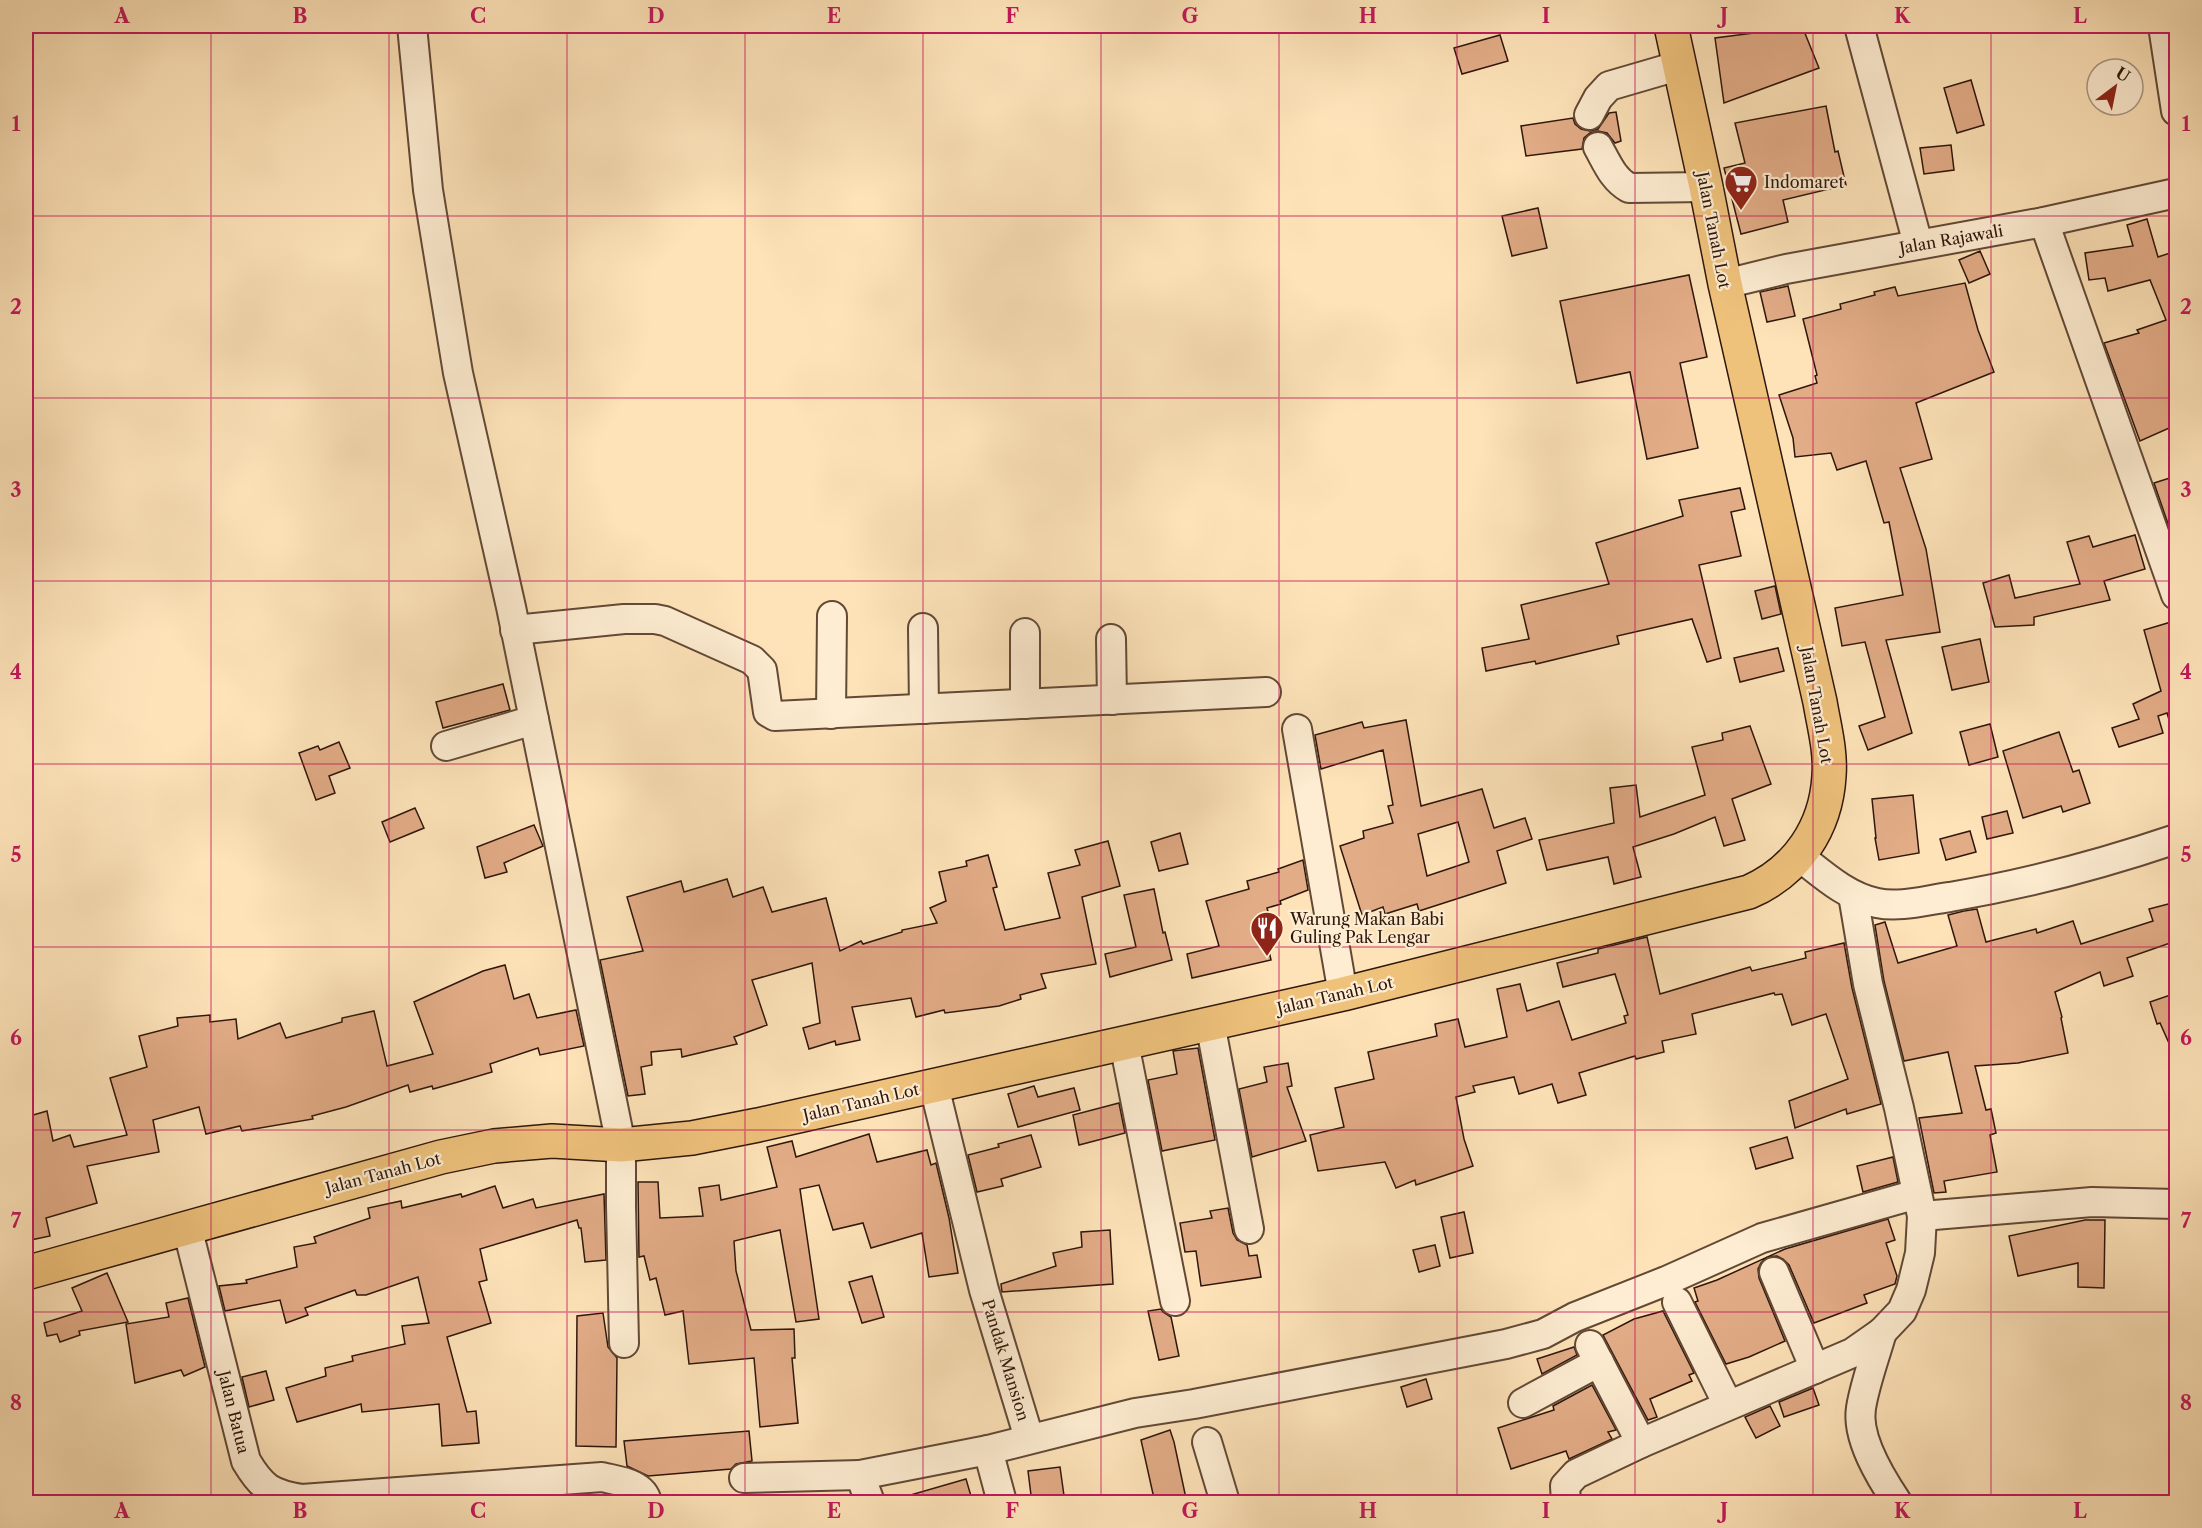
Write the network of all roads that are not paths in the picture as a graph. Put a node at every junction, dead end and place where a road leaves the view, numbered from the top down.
1 (412, 26) edge
2 (1671, 26) edge
3 (1859, 26) edge
4 (2163, 26) edge
5 (1681, 64) junction
6 (2176, 111) edge
7 (1589, 115) dead end
8 (1598, 147) dead end
9 (1706, 187) junction
10 (2176, 193) edge
11 (2044, 222) junction
12 (1918, 244) junction
13 (1725, 284) junction
14 (2176, 595) edge
15 (832, 616) dead end
16 (923, 628) dead end
17 (515, 630) junction
18 (1025, 633) dead end
19 (1111, 639) dead end
20 (1266, 692) dead end
21 (1112, 700) junction
22 (1025, 704) junction
23 (924, 710) junction
24 (831, 714) junction
25 (534, 720) junction
26 (1297, 729) dead end
27 (446, 746) dead end
28 (2176, 839) edge
29 (1799, 856) junction
30 (1853, 895) junction
31 (1343, 994) junction
32 (1210, 1023) junction
33 (1124, 1043) junction
34 (934, 1086) junction
35 (621, 1145) junction
36 (2176, 1204) edge
37 (1919, 1205) junction
38 (187, 1227) junction
39 (1249, 1229) dead end
40 (1774, 1272) dead end
41 (26, 1273) edge
42 (1175, 1301) dead end
43 (1677, 1302) dead end
44 (1882, 1332) junction
45 (624, 1343) dead end
46 (1815, 1369) junction
47 (1523, 1403) dead end
48 (1728, 1405) junction
49 (1029, 1438) junction
50 (1208, 1442) dead end
51 (1641, 1443) junction
52 (988, 1450) junction
53 (860, 1475) junction
54 (744, 1478) dead end
55 (577, 1491) edge
56 (448, 1496) edge
57 (408, 1497) edge
58 (647, 1503) edge
59 (870, 1503) edge
60 (1002, 1503) edge
61 (1225, 1503) edge
62 (1566, 1503) edge
63 (1897, 1503) edge

1 - 17 street
2 - 5 main road, Jalan Tanah Lot
3 - 12 street
4 - 6 street
5 - 7 street
5 - 9 main road, Jalan Tanah Lot
8 - 9 street
9 - 13 main road, Jalan Tanah Lot
10 - 11 street, Jalan Rajawali
11 - 12 street, Jalan Rajawali
11 - 14 street
12 - 13 street, Jalan Rajawali
13 - 29 main road, Jalan Tanah Lot
15 - 24 street
16 - 23 street
17 - 24 street
17 - 25 street
18 - 22 street
19 - 21 street
20 - 21 street
21 - 22 street
22 - 23 street
23 - 24 street
25 - 27 street
25 - 35 street
26 - 31 street
28 - 30 street
29 - 30 street
29 - 31 main road, Jalan Tanah Lot
30 - 37 street
31 - 32 main road, Jalan Tanah Lot
32 - 33 main road, Jalan Tanah Lot
32 - 39 street
33 - 34 main road, Jalan Tanah Lot
33 - 42 street
34 - 35 main road, Jalan Tanah Lot
34 - 49 street, Pandak Mansion
35 - 38 main road, Jalan Tanah Lot
35 - 45 street
36 - 37 street
37 - 44 street
37 - 49 street
38 - 41 main road, Jalan Tanah Lot
38 - 57 street, Jalan Batua
40 - 46 street
43 - 48 street
44 - 46 street
44 - 63 street
46 - 48 street
47 - 51 street
48 - 51 street
49 - 52 street, Pandak Mansion
50 - 61 street
51 - 62 street
52 - 53 street, Pandak Mansion
52 - 60 street
53 - 54 street, Pandak Mansion
53 - 59 street
55 - 56 street, Jalan Batua
55 - 58 street, Jalan Batua
56 - 57 street, Jalan Batua

